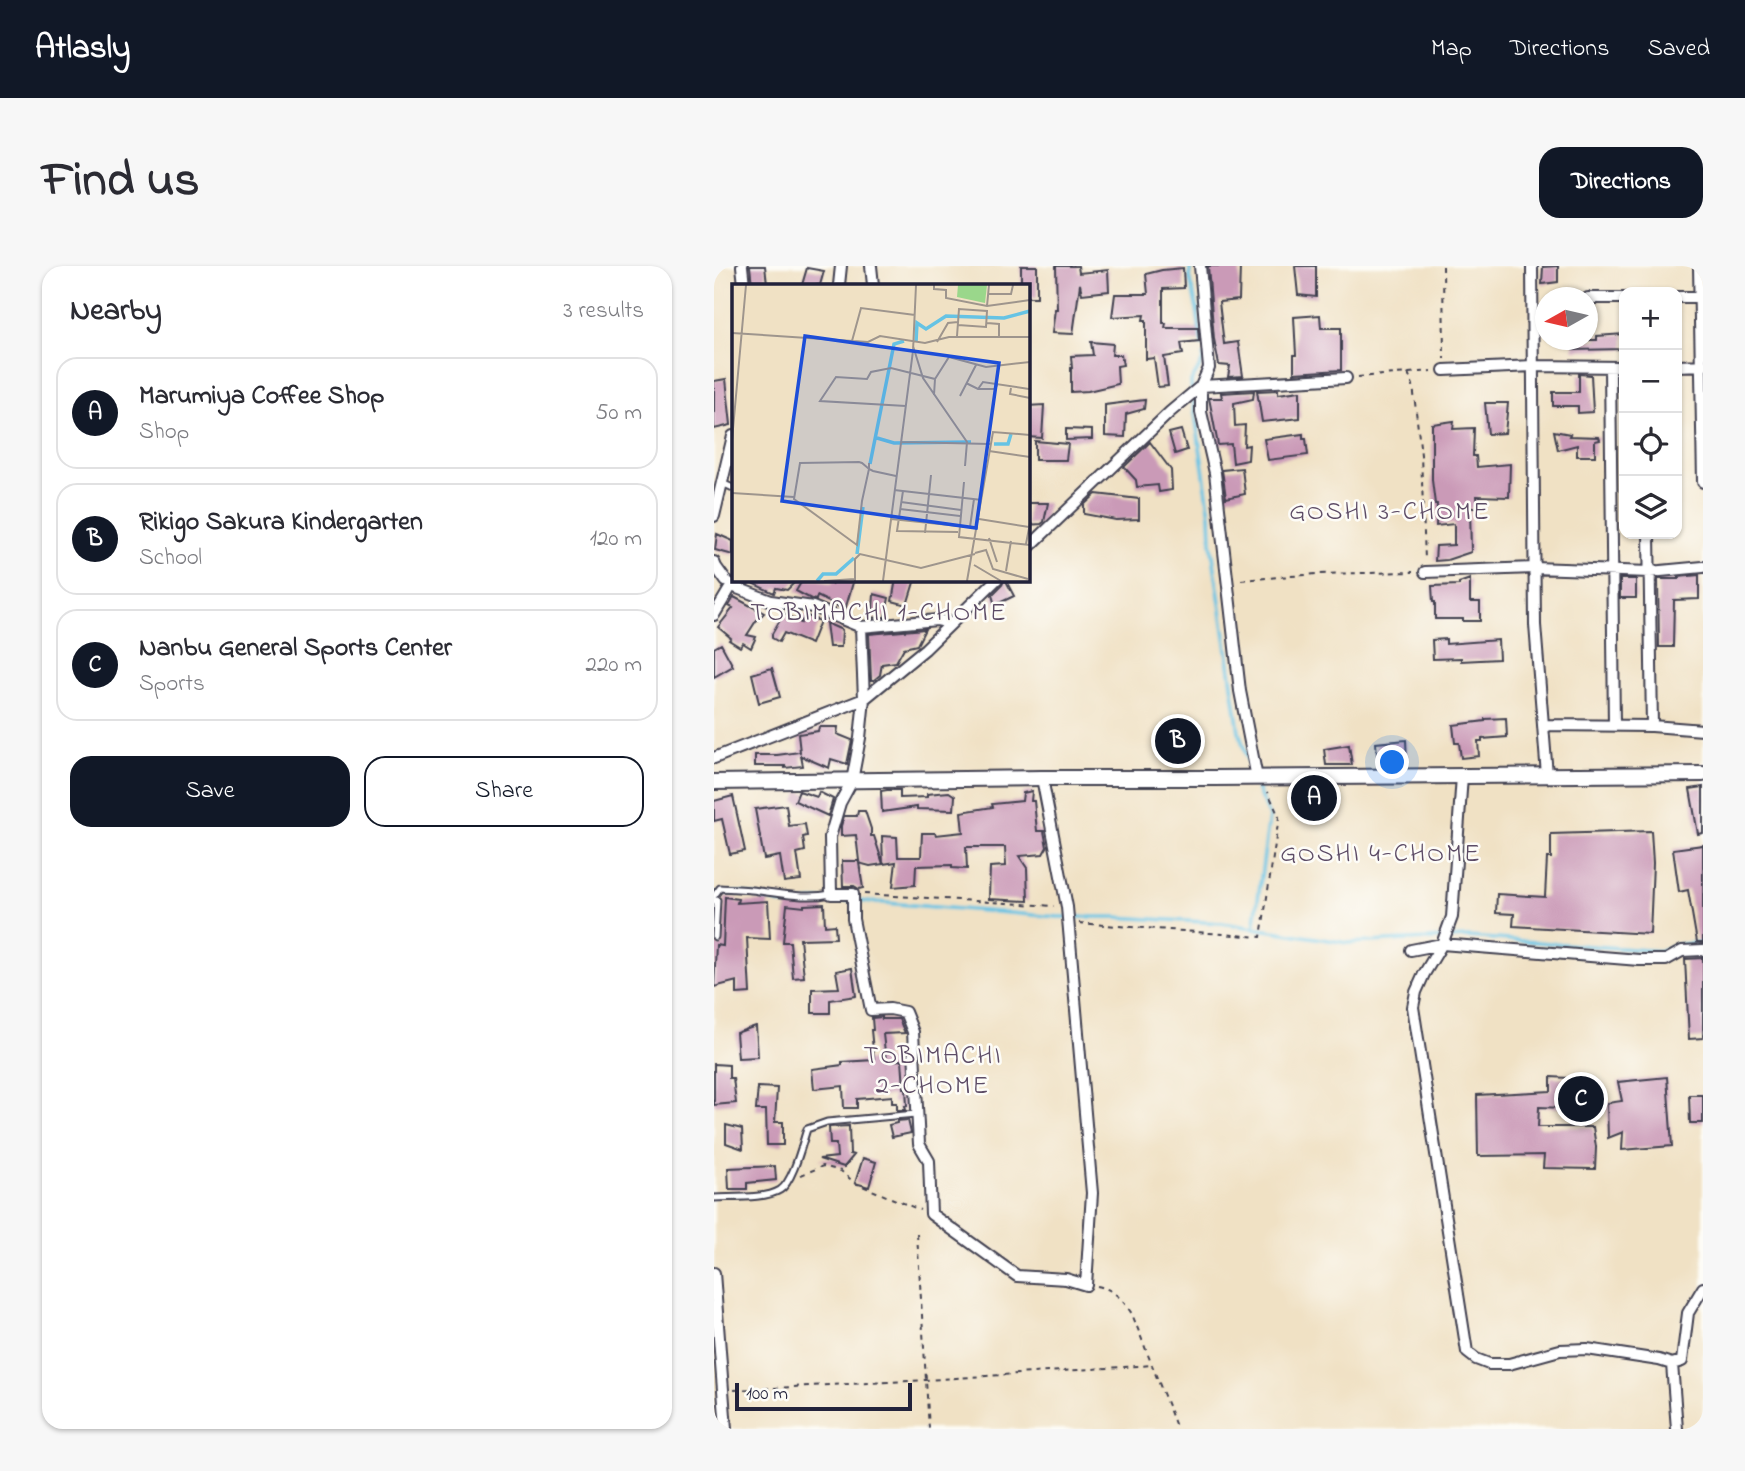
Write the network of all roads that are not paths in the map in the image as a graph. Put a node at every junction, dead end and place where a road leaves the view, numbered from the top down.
1 (742, 266) edge
2 (841, 266) edge
3 (870, 266) edge
4 (1200, 266) edge
5 (1532, 266) edge
6 (1699, 266) edge
7 (744, 284) edge
8 (839, 284) edge
9 (873, 284) edge
10 (1699, 297) junction
11 (1598, 298) edge
12 (1619, 298) edge
13 (1682, 298) edge
14 (1532, 299) joint
15 (1701, 365) edge
16 (1533, 366) junction
17 (1682, 366) edge
18 (1619, 367) edge
19 (1610, 368) junction
20 (1444, 370) road end
21 (1346, 378) road end
22 (1201, 386) junction
23 (732, 440) edge
24 (1703, 482) edge
25 (722, 484) junction
26 (732, 488) edge
27 (714, 516) edge
28 (1649, 539) edge
29 (1029, 547) edge
30 (714, 562) edge
31 (1703, 567) edge
32 (1535, 568) junction
33 (1612, 570) junction
34 (1425, 572) road end
35 (1650, 572) junction
36 (995, 581) edge
37 (732, 585) junction
38 (714, 615) edge
39 (951, 623) junction
40 (861, 627) junction
41 (864, 699) junction
42 (1543, 724) junction
43 (1614, 725) junction
44 (1652, 726) junction
45 (1703, 730) edge
46 (714, 758) edge
47 (1703, 774) edge
48 (1547, 775) junction
49 (1462, 776) junction
50 (1042, 778) junction
51 (1257, 778) junction
52 (852, 780) junction
53 (714, 782) edge
54 (831, 894) junction
55 (714, 898) edge
56 (715, 937) edge
57 (1442, 944) junction
58 (1411, 950) dead end
59 (1703, 950) edge
60 (917, 1114) junction
61 (714, 1198) edge
62 (714, 1273) edge
63 (1703, 1288) edge
64 (1672, 1364) junction
65 (726, 1429) edge
66 (1677, 1429) edge

1 - 7 street
2 - 8 street
3 - 9 street
4 - 22 street
5 - 14 street
6 - 10 street
10 - 13 street
10 - 15 street
11 - 12 street
14 - 16 street
15 - 17 street
15 - 24 street
16 - 19 street
16 - 20 street
16 - 32 street
18 - 19 street
19 - 33 street
21 - 22 street
22 - 29 street
22 - 51 street
23 - 25 street
25 - 26 lane
25 - 27 street
28 - 35 street
30 - 37 street
31 - 35 street
32 - 33 street
32 - 34 street
32 - 42 street
33 - 35 street
33 - 43 street
35 - 44 street
36 - 39 street
37 - 38 street
37 - 40 street
39 - 40 street
39 - 41 street
40 - 41 street
41 - 46 street
41 - 52 street
42 - 43 street
42 - 48 street
43 - 44 street
44 - 45 street
47 - 48 street
48 - 49 street
49 - 51 street
49 - 57 street
50 - 51 street
50 - 52 street
50 - 60 street
52 - 53 street
52 - 54 street
54 - 55 lane
54 - 60 street
55 - 56 lane
57 - 58 street
57 - 59 street
57 - 64 street
60 - 61 lane
62 - 65 street
63 - 64 street
64 - 66 street

